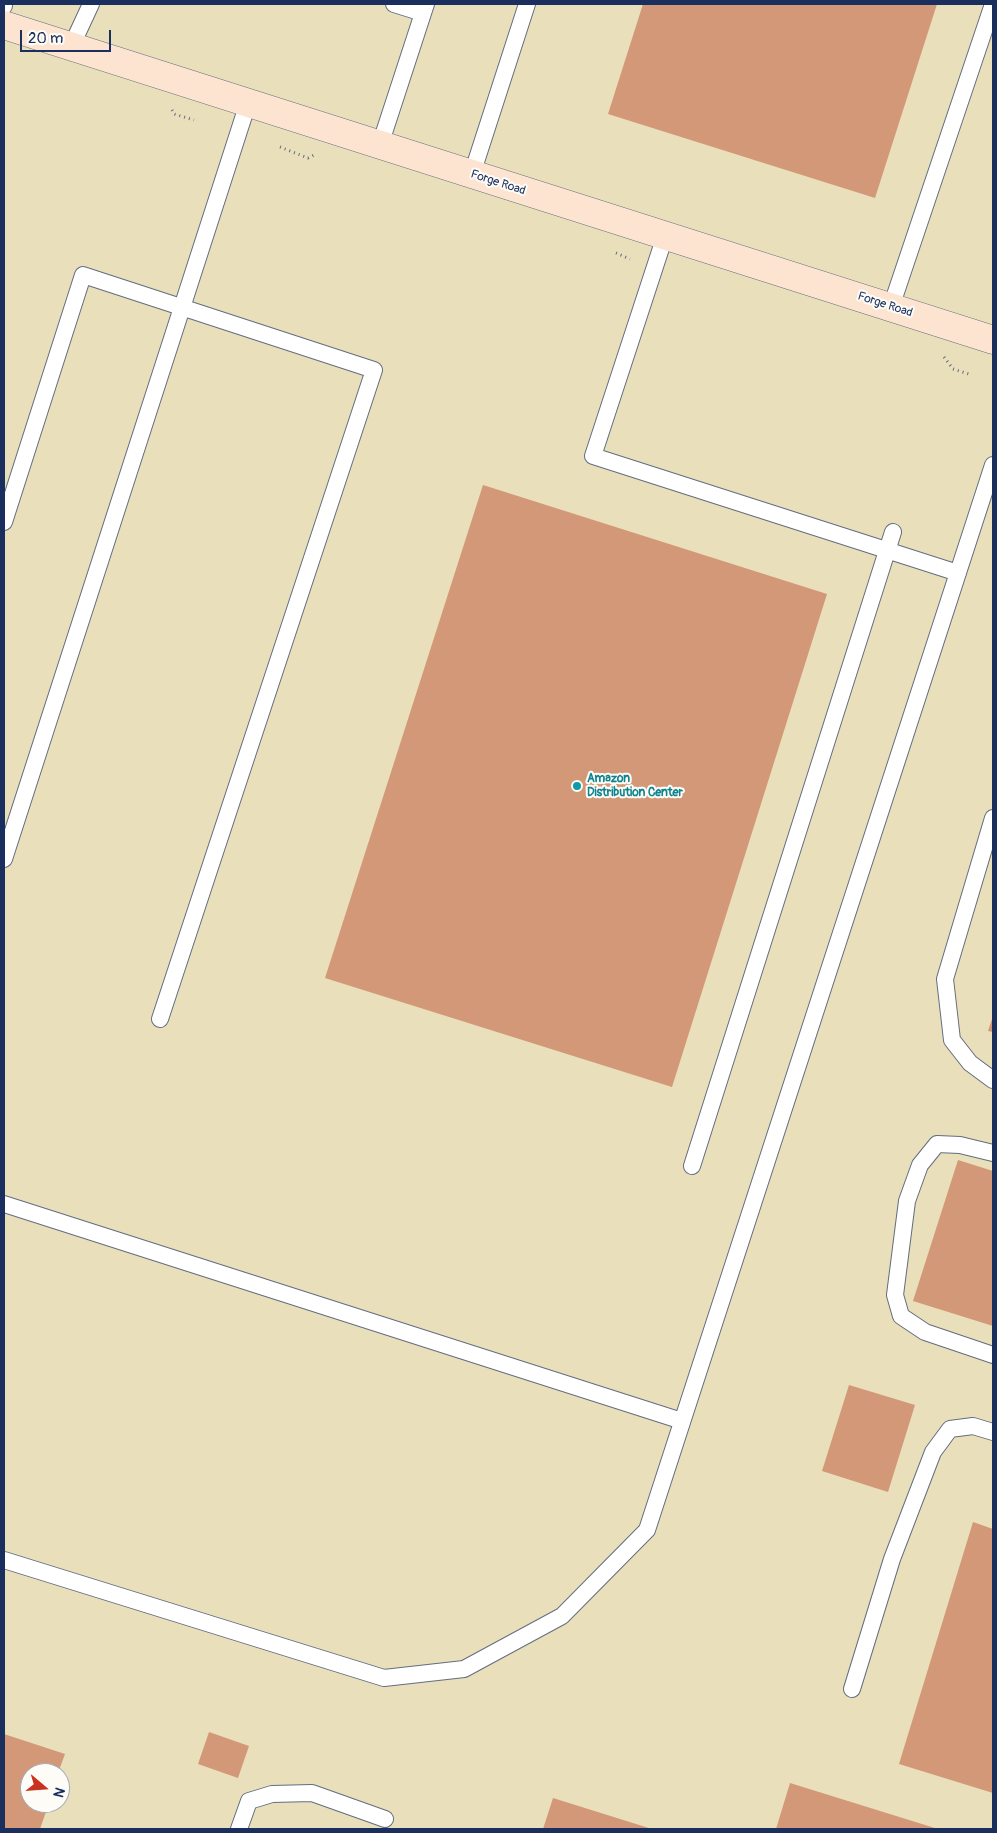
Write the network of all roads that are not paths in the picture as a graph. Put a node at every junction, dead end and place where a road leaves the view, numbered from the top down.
1 (91, 4) edge
2 (394, 4) edge
3 (527, 4) edge
4 (993, 4) edge
5 (424, 8) edge
6 (4, 26) edge
7 (71, 47) junction
8 (248, 103) junction
9 (380, 145) junction
10 (472, 174) junction
11 (665, 236) junction
12 (182, 307) junction
13 (891, 307) junction
14 (993, 340) edge
15 (993, 465) edge
16 (4, 522) edge
17 (893, 532) dead end
18 (888, 550) junction
19 (958, 573) junction
20 (993, 818) edge
21 (4, 860) edge
22 (160, 1019) dead end
23 (993, 1080) edge
24 (993, 1153) edge
25 (692, 1166) dead end
26 (4, 1204) edge
27 (993, 1354) edge
28 (682, 1421) junction
29 (993, 1432) edge
30 (4, 1560) edge
31 (852, 1690) dead end
32 (385, 1819) dead end
33 (239, 1829) edge

1 - 7 lane
2 - 5 lane
3 - 10 lane
4 - 13 lane
5 - 9 lane
6 - 7 street, Forge Road
7 - 8 street, Forge Road
8 - 9 street, Forge Road
8 - 12 lane
9 - 10 street, Forge Road
10 - 11 street, Forge Road
11 - 13 street, Forge Road
11 - 18 lane
12 - 16 lane
12 - 21 lane
12 - 22 lane
13 - 14 street, Forge Road
15 - 19 lane
17 - 18 lane
18 - 19 lane
18 - 25 lane
19 - 28 lane
20 - 23 lane
24 - 27 lane
26 - 28 lane
28 - 30 lane
29 - 31 lane
32 - 33 lane

